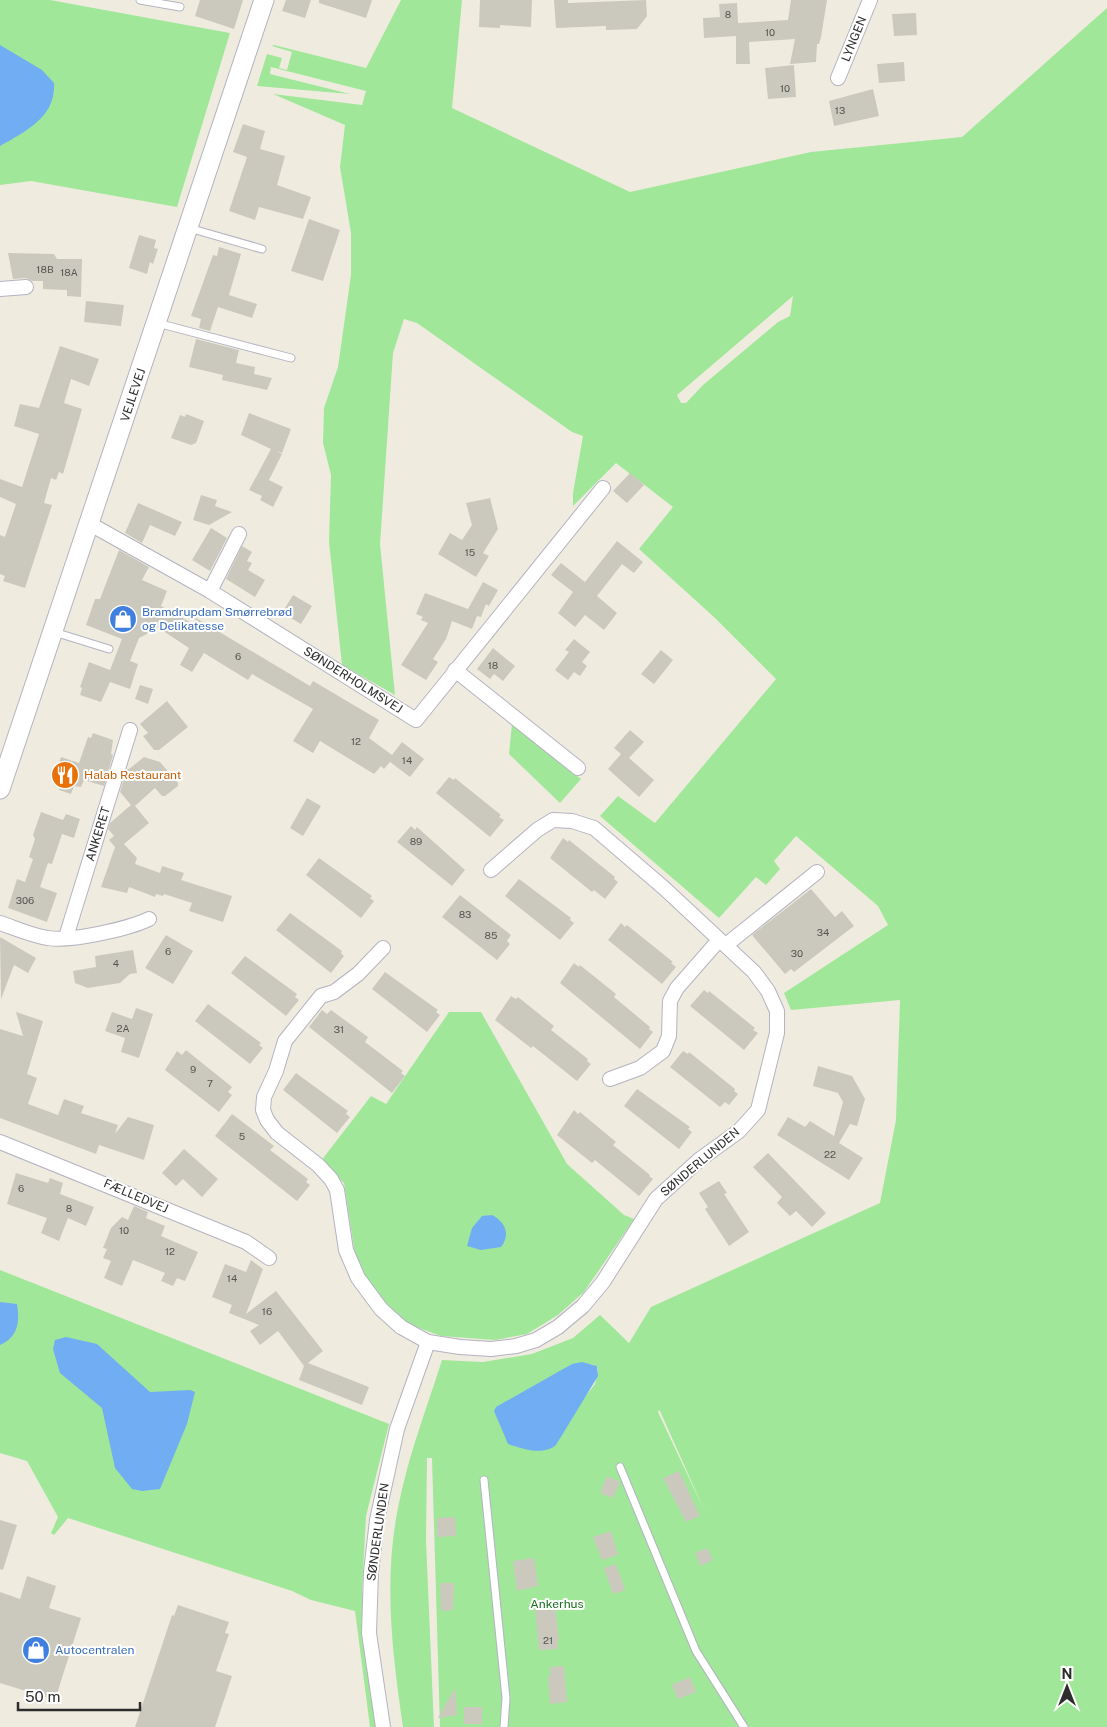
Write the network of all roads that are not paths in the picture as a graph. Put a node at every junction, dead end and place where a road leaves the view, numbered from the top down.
1 (140, 0) edge
2 (264, 0) edge
3 (870, 0) edge
4 (180, 7) dead end
5 (838, 78) dead end
6 (189, 228) junction
7 (262, 248) dead end
8 (26, 287) dead end
9 (0, 289) edge
10 (157, 323) junction
11 (291, 358) dead end
12 (602, 488) dead end
13 (90, 524) junction
14 (239, 534) dead end
15 (210, 591) junction
16 (54, 632) junction
17 (109, 649) dead end
18 (455, 670) junction
19 (130, 730) dead end
20 (3, 768) edge
21 (578, 768) dead end
22 (0, 789) edge
23 (491, 870) dead end
24 (817, 872) dead end
25 (149, 919) dead end
26 (0, 923) edge
27 (66, 937) junction
28 (722, 942) junction
29 (383, 948) dead end
30 (610, 1079) dead end
31 (0, 1142) edge
32 (268, 1258) dead end
33 (428, 1342) junction
34 (620, 1467) dead end
35 (484, 1480) dead end
36 (383, 1727) edge
37 (504, 1727) edge
38 (744, 1727) edge

1 - 4 lane
2 - 6 street, VEJLEVEJ
3 - 5 street, LYNGEN
6 - 7 lane
6 - 10 street, VEJLEVEJ
8 - 9 street
10 - 11 lane
10 - 13 street, VEJLEVEJ
12 - 18 street, SØNDERHOLMSVEJ
13 - 15 street, SØNDERHOLMSVEJ
13 - 16 street, VEJLEVEJ
14 - 15 street
15 - 18 street, SØNDERHOLMSVEJ
16 - 17 lane
16 - 20 street, VEJLEVEJ
18 - 21 street
19 - 27 street, ANKERET
20 - 22 street, VEJLEVEJ
23 - 28 street, SØNDERLUNDEN
24 - 28 street
25 - 27 street
26 - 27 street
28 - 30 street
28 - 33 street, SØNDERLUNDEN
29 - 33 street, SØNDERLUNDEN
31 - 32 street, FÆLLEDVEJ
33 - 36 street, SØNDERLUNDEN
34 - 38 lane
35 - 37 lane

